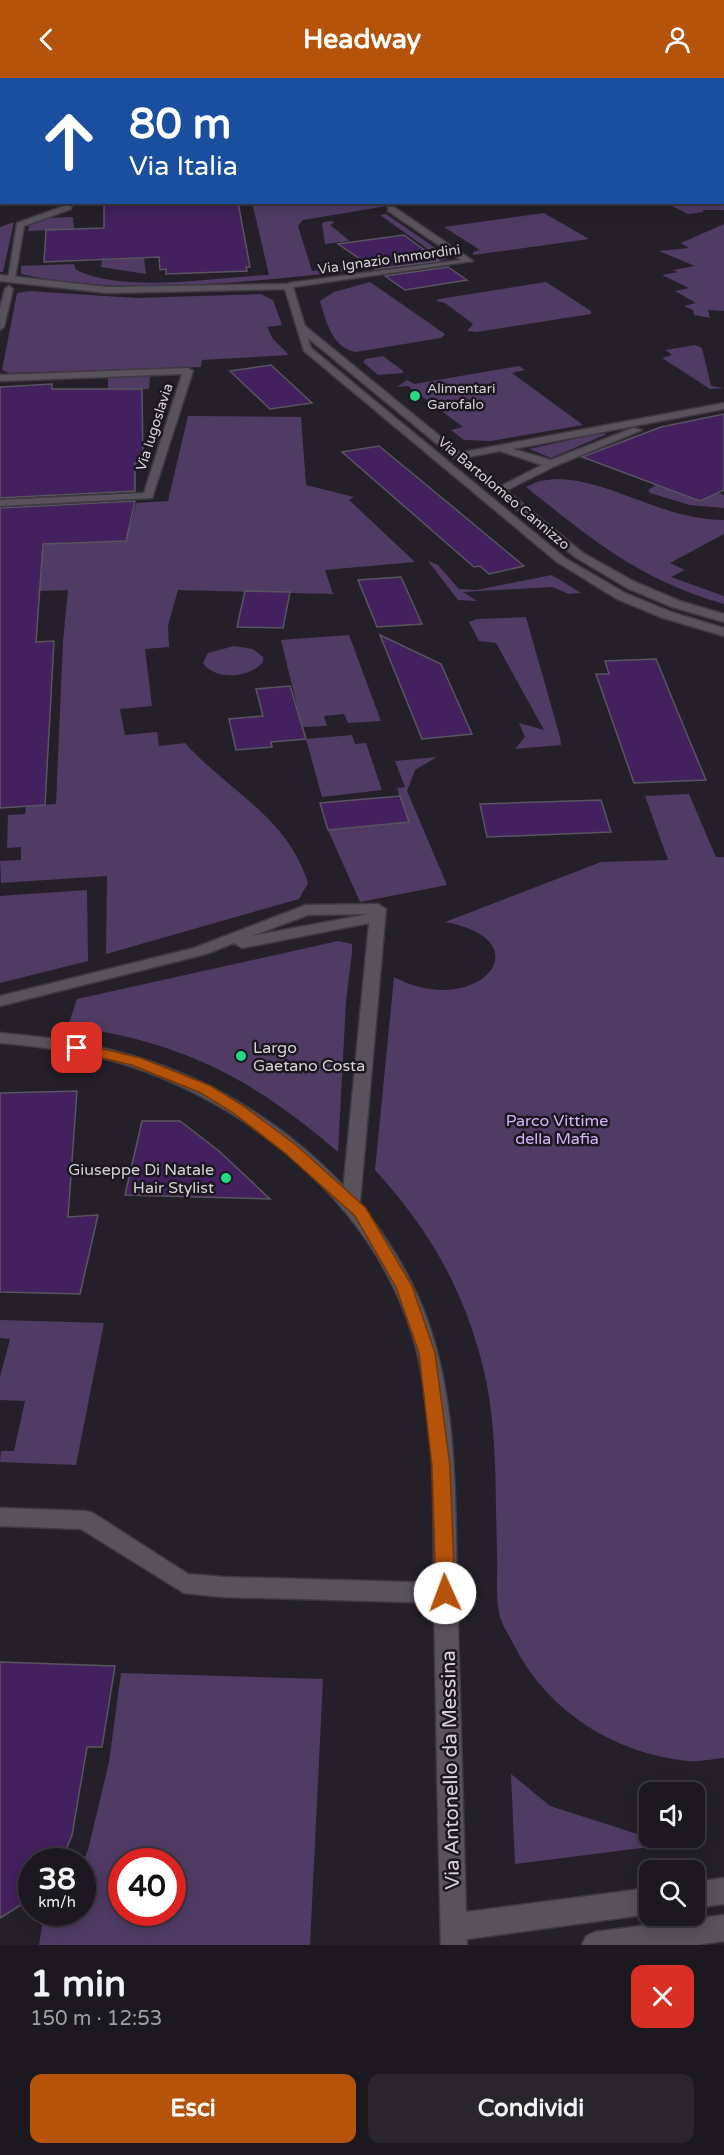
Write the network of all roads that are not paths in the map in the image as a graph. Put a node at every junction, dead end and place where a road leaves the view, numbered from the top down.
1 (68, 204) edge
2 (391, 209) dead end
3 (5, 279) edge
4 (25, 280) junction
5 (289, 286) junction
6 (9, 288) edge
7 (219, 288) junction
8 (0, 327) edge
9 (302, 327) junction
10 (0, 378) edge
11 (724, 406) edge
12 (664, 417) junction
13 (501, 448) junction
14 (458, 456) junction
15 (551, 464) junction
16 (501, 490) junction
17 (0, 503) edge
18 (724, 618) edge
19 (724, 632) edge
20 (0, 1000) edge
21 (0, 1038) edge
22 (351, 1202) junction
23 (0, 1517) edge
24 (445, 1593) junction
25 (724, 1891) edge
26 (705, 1894) edge
27 (639, 1903) edge
28 (724, 1928) edge
29 (454, 1936) edge
30 (595, 1945) edge

1 - 3 street
2 - 5 street, Via Ignazio Immordini
3 - 4 street
4 - 6 street
4 - 7 street
5 - 7 street, Via Ignazio Immordini
5 - 9 street, Via Bartolomeo Cannizzo
6 - 7 street
6 - 8 street
9 - 14 street, Via Bartolomeo Cannizzo
9 - 19 street, Via Bartolomeo Cannizzo
10 - 17 street, Via Iugoslavia
11 - 12 street
12 - 13 street
12 - 15 street
13 - 14 street
13 - 15 street
14 - 16 street, Via Bartolomeo Cannizzo
15 - 16 street
16 - 18 street, Via Bartolomeo Cannizzo
20 - 22 street
21 - 22 street, Via Antonello da Messina
22 - 24 street, Via Antonello da Messina
23 - 24 street
24 - 29 street, Via Antonello da Messina
25 - 26 street
27 - 29 street
28 - 30 street

